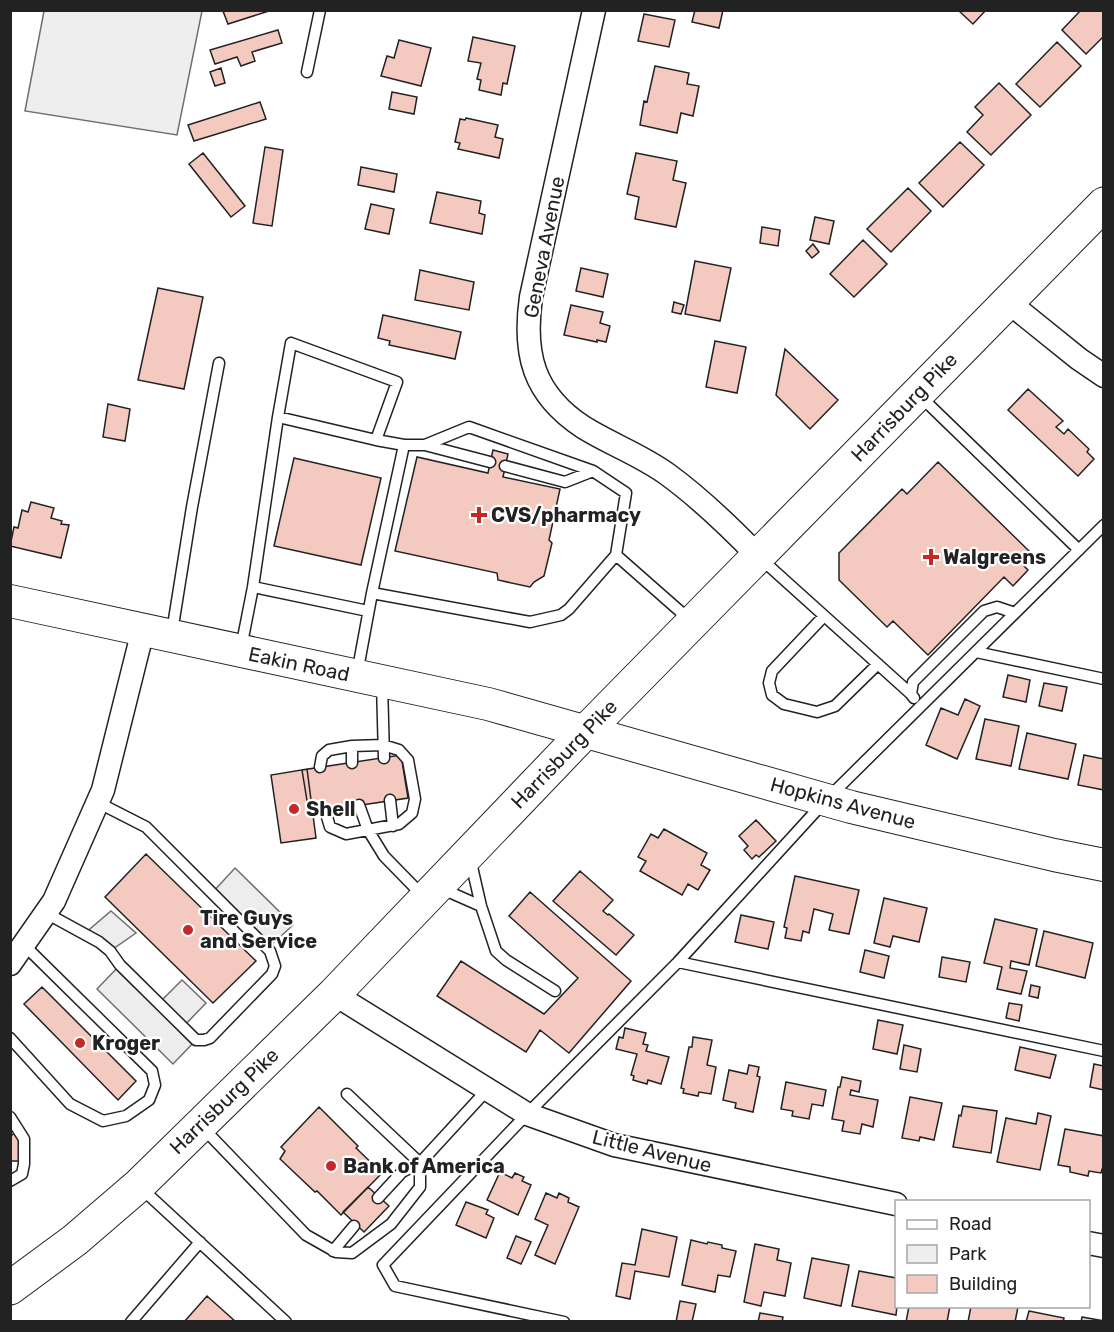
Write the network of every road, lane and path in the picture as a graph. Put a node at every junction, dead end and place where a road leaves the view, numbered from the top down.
1 (320, 10) edge
2 (594, 10) edge
3 (307, 72) dead end
4 (1104, 204) edge
5 (1008, 301) junction
6 (219, 363) dead end
7 (1104, 376) edge
8 (917, 393) junction
9 (279, 417) junction
10 (376, 440) junction
11 (404, 445) junction
12 (425, 445) junction
13 (490, 462) dead end
14 (505, 466) dead end
15 (592, 471) junction
16 (1104, 525) edge
17 (1079, 550) junction
18 (616, 555) junction
19 (758, 556) junction
20 (253, 587) junction
21 (372, 592) junction
22 (10, 601) edge
23 (368, 611) junction
24 (1015, 613) junction
25 (824, 616) junction
26 (693, 622) junction
27 (157, 633) junction
28 (240, 651) junction
29 (976, 652) junction
30 (878, 664) junction
31 (369, 679) junction
32 (1104, 679) edge
33 (911, 694) junction
34 (920, 707) junction
35 (585, 732) junction
36 (384, 745) junction
37 (352, 746) junction
38 (384, 758) dead end
39 (352, 763) dead end
40 (320, 767) dead end
41 (390, 800) dead end
42 (826, 800) junction
43 (97, 802) junction
44 (359, 805) dead end
45 (325, 810) dead end
46 (393, 825) junction
47 (368, 830) junction
48 (469, 853) junction
49 (1104, 865) edge
50 (431, 892) junction
51 (481, 906) junction
52 (46, 913) junction
53 (15, 957) edge
54 (678, 962) junction
55 (555, 991) dead end
56 (334, 994) junction
57 (10, 1038) edge
58 (1104, 1051) edge
59 (487, 1090) junction
60 (347, 1094) dead end
61 (527, 1114) junction
62 (10, 1117) edge
63 (200, 1124) junction
64 (420, 1163) junction
65 (10, 1181) edge
66 (139, 1185) junction
67 (378, 1198) dead end
68 (895, 1204) edge
69 (354, 1226) dead end
70 (200, 1242) junction
71 (333, 1251) junction
72 (10, 1288) edge
73 (131, 1322) edge
74 (286, 1322) edge
75 (564, 1322) edge

1 - 3 lane
2 - 19 street, Geneva Avenue
4 - 5 main road, Harrisburg Pike
5 - 7 street
5 - 8 main road, Harrisburg Pike
6 - 27 lane
8 - 17 lane
8 - 19 main road, Harrisburg Pike
9 - 10 lane
9 - 10 lane
9 - 20 lane
10 - 11 lane
11 - 12 lane
11 - 21 lane
12 - 13 lane
12 - 15 lane
14 - 15 lane
15 - 18 lane
16 - 17 lane
17 - 24 lane
18 - 21 lane
18 - 26 lane
19 - 25 lane
19 - 26 main road, Harrisburg Pike
20 - 23 lane
20 - 28 lane
21 - 23 lane
22 - 27 street, Eakin Road
23 - 31 lane
24 - 29 lane
24 - 33 lane
25 - 30 lane
25 - 30 lane
26 - 35 main road, Harrisburg Pike
27 - 28 street, Eakin Road
27 - 43 street
28 - 31 street, Eakin Road
29 - 32 lane
29 - 34 lane
30 - 33 lane
31 - 35 street, Eakin Road
31 - 36 lane
33 - 34 lane
34 - 42 lane
35 - 42 street, Hopkins Avenue
35 - 48 main road, Harrisburg Pike
36 - 37 lane
36 - 38 lane
36 - 46 lane
37 - 39 lane
37 - 40 lane
41 - 46 lane
42 - 49 street, Hopkins Avenue
42 - 54 lane
43 - 52 street
43 - 52 lane
44 - 47 lane
45 - 47 lane
46 - 47 lane
47 - 50 lane
48 - 50 main road, Harrisburg Pike
48 - 51 lane
50 - 51 lane
50 - 56 main road, Harrisburg Pike
51 - 55 lane
52 - 53 street
53 - 57 lane
54 - 58 lane
54 - 61 lane
56 - 59 street, Little Avenue
56 - 63 main road, Harrisburg Pike
59 - 61 street, Little Avenue
59 - 64 lane
60 - 64 lane
61 - 68 street, Little Avenue
61 - 75 lane
62 - 65 lane
63 - 66 main road, Harrisburg Pike
63 - 71 lane
64 - 67 lane
64 - 71 lane
66 - 70 lane
66 - 72 main road, Harrisburg Pike
69 - 71 lane
70 - 73 lane
70 - 74 lane

